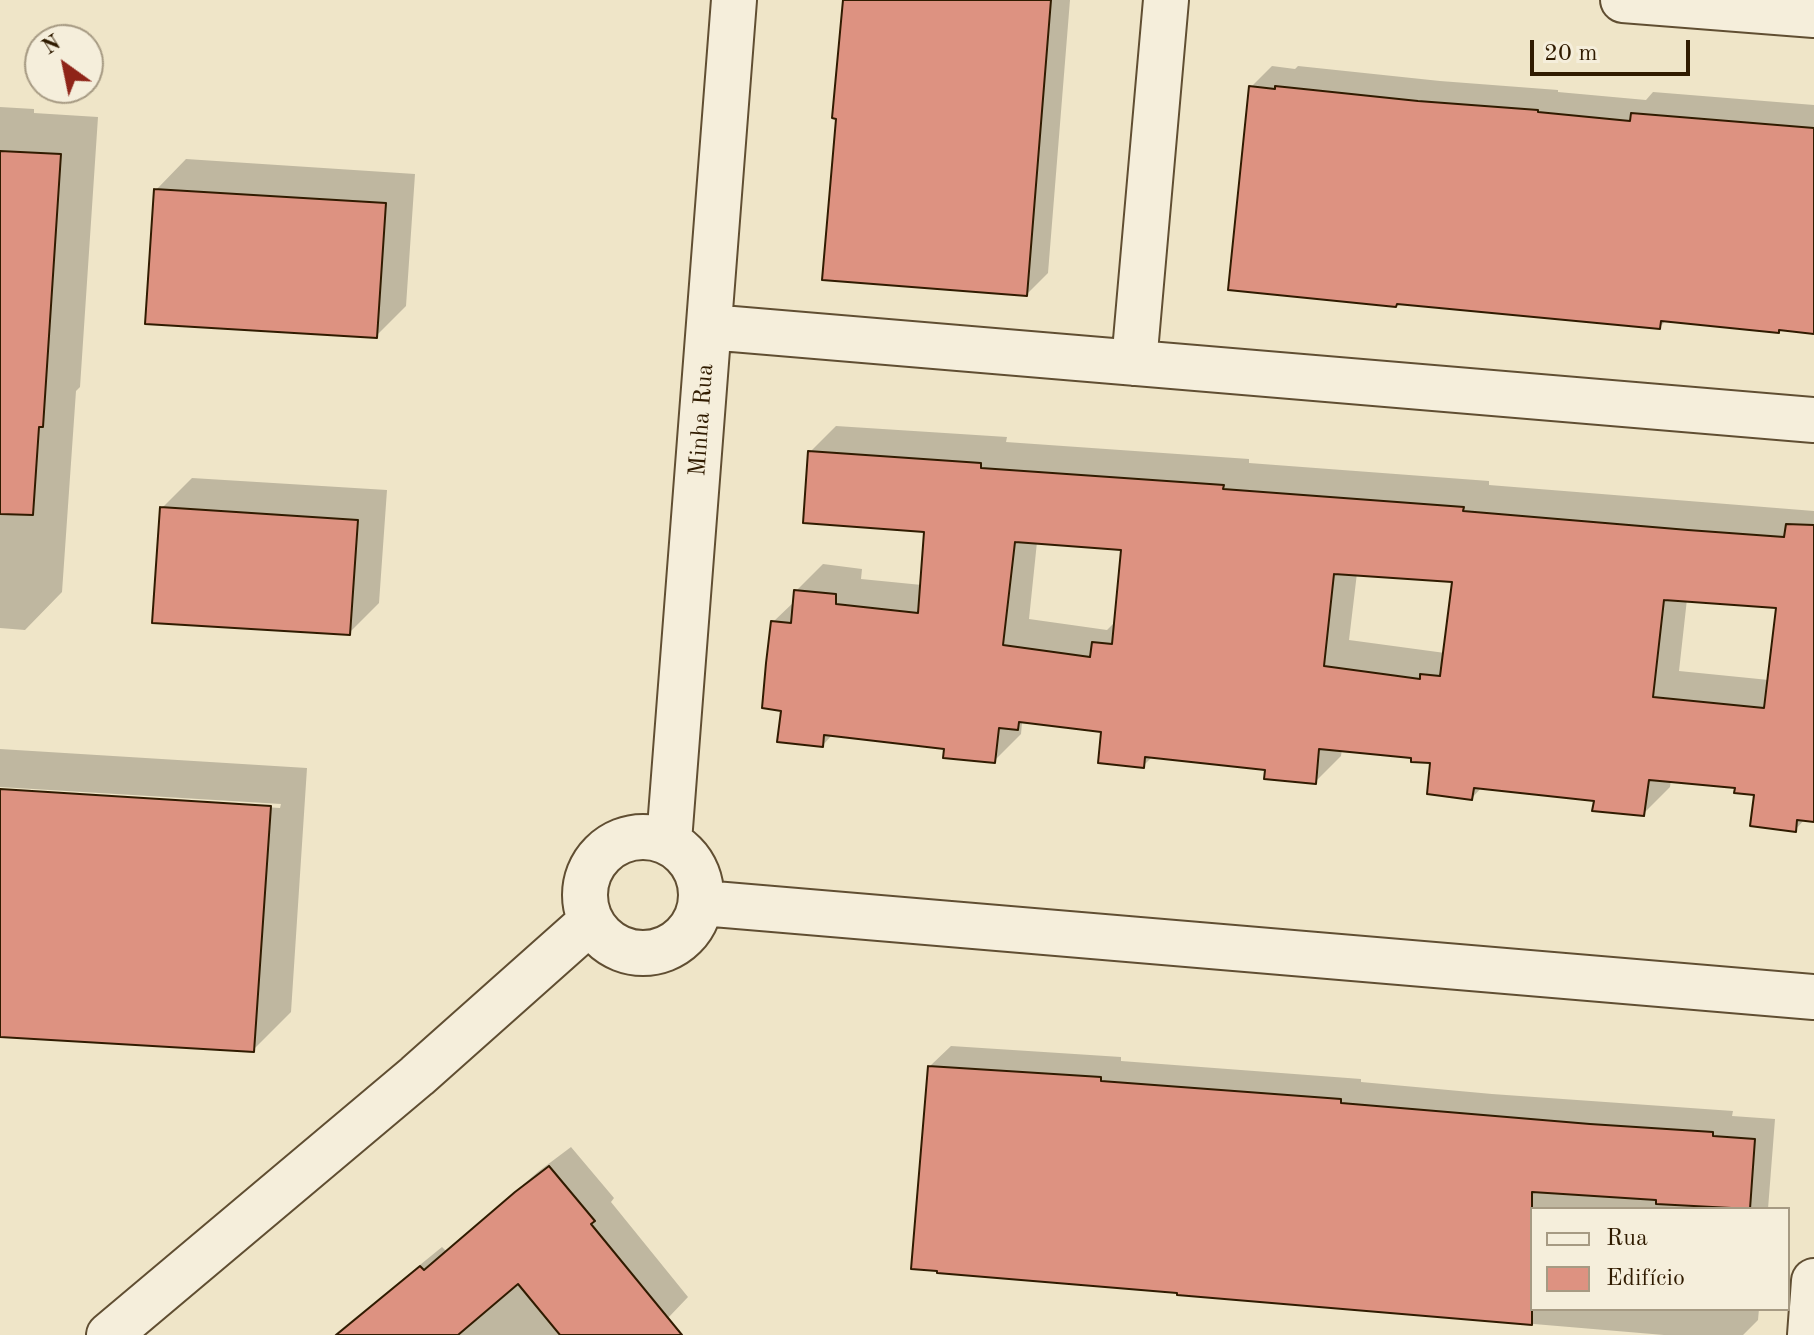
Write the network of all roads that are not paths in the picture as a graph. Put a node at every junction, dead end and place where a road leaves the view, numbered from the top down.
1 (734, 0) edge
2 (1166, 0) edge
3 (1623, 0) edge
4 (1814, 15) edge
5 (709, 327) junction
6 (1134, 363) junction
7 (1814, 420) edge
8 (669, 841) junction
9 (702, 903) junction
10 (589, 923) junction
11 (1814, 997) edge
12 (1814, 1281) edge
13 (109, 1335) edge
14 (1810, 1335) edge

1 - 5 street, Minha Rua
2 - 6 street
3 - 4 street
5 - 6 street
5 - 8 street, Minha Rua
6 - 7 street
8 - 9 street
8 - 10 street
9 - 10 street
9 - 11 street
10 - 13 street
12 - 14 street

